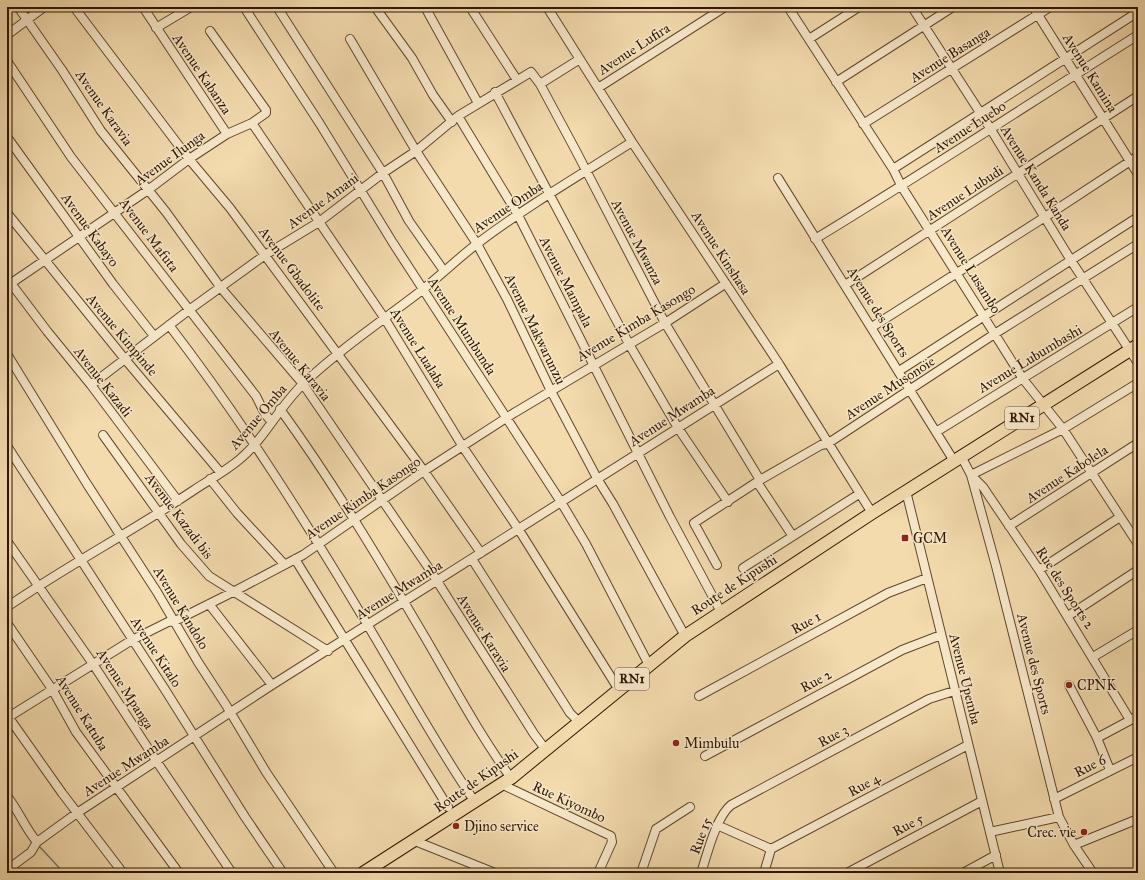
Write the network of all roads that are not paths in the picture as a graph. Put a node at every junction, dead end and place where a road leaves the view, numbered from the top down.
1 (18, 7) edge
2 (44, 7) edge
3 (74, 7) edge
4 (143, 7) edge
5 (191, 7) edge
6 (244, 7) edge
7 (277, 7) edge
8 (375, 7) edge
9 (425, 7) edge
10 (470, 7) edge
11 (547, 7) edge
12 (724, 7) edge
13 (788, 7) edge
14 (859, 7) edge
15 (912, 7) edge
16 (952, 7) edge
17 (1033, 7) edge
18 (1050, 7) edge
19 (1138, 12) edge
20 (1038, 15) junction
21 (28, 20) junction
22 (924, 26) junction
23 (156, 28) junction
24 (210, 31) dead end
25 (7, 35) edge
26 (1138, 35) edge
27 (350, 39) dead end
28 (809, 39) junction
29 (1065, 57) junction
30 (580, 59) junction
31 (7, 61) edge
32 (951, 70) junction
33 (533, 74) joint
34 (1076, 74) junction
35 (517, 80) junction
36 (836, 82) junction
37 (540, 84) junction
38 (598, 88) junction
39 (495, 92) junction
40 (1138, 96) edge
41 (478, 104) junction
42 (980, 113) junction
43 (458, 116) junction
44 (1103, 119) junction
45 (452, 122) junction
46 (252, 123) junction
47 (863, 124) junction
48 (990, 128) junction
49 (227, 134) junction
50 (7, 137) edge
51 (632, 142) junction
52 (416, 151) junction
53 (1138, 156) edge
54 (189, 159) junction
55 (1130, 161) junction
56 (893, 169) junction
57 (586, 171) junction
58 (383, 173) junction
59 (1018, 174) junction
60 (1138, 174) edge
61 (778, 178) dead end
62 (902, 186) junction
63 (148, 190) junction
64 (361, 190) junction
65 (549, 195) junction
66 (116, 212) junction
67 (7, 213) edge
68 (518, 215) junction
69 (1045, 217) junction
70 (1138, 217) edge
71 (319, 222) junction
72 (930, 230) junction
73 (79, 238) junction
74 (816, 239) junction
75 (476, 244) junction
76 (1138, 244) edge
77 (265, 256) junction
78 (44, 261) junction
79 (1072, 262) junction
80 (444, 271) junction
81 (957, 273) junction
82 (1084, 278) junction
83 (8, 283) edge
84 (725, 284) junction
85 (845, 285) junction
86 (220, 288) junction
87 (423, 290) junction
88 (1138, 307) edge
89 (189, 310) junction
90 (985, 317) junction
91 (385, 319) junction
92 (665, 323) junction
93 (1113, 324) junction
94 (169, 325) junction
95 (872, 327) junction
96 (996, 333) junction
97 (154, 336) junction
98 (629, 344) junction
99 (1134, 347) edge
100 (7, 354) edge
101 (339, 355) junction
102 (124, 358) junction
103 (1138, 363) edge
104 (779, 364) junction
105 (594, 365) junction
106 (899, 371) junction
107 (1024, 378) junction
108 (303, 384) junction
109 (91, 385) junction
110 (1137, 386) edge
111 (911, 390) junction
112 (551, 391) junction
113 (714, 405) junction
114 (1043, 405) junction
115 (280, 409) junction
116 (507, 418) junction
117 (272, 422) junction
118 (678, 428) junction
119 (1062, 429) junction
120 (936, 432) junction
121 (103, 434) dead end
122 (1138, 443) edge
123 (827, 444) junction
124 (254, 445) junction
125 (7, 446) edge
126 (463, 447) junction
127 (637, 453) junction
128 (957, 459) junction
129 (424, 471) junction
130 (220, 472) junction
131 (1092, 473) junction
132 (971, 475) junction
133 (210, 479) junction
134 (598, 480) junction
135 (759, 482) junction
136 (906, 492) junction
137 (859, 494) junction
138 (382, 500) junction
139 (178, 501) junction
140 (561, 502) junction
141 (728, 502) junction
142 (160, 513) junction
143 (872, 513) junction
144 (1120, 517) junction
145 (353, 520) junction
146 (1009, 526) junction
147 (519, 530) junction
148 (792, 535) junction
149 (121, 536) junction
150 (7, 541) edge
151 (318, 543) junction
152 (1138, 544) edge
153 (481, 553) junction
154 (80, 559) junction
155 (296, 559) junction
156 (472, 559) junction
157 (284, 564) junction
158 (717, 565) dead end
159 (743, 568) dead end
160 (1039, 570) junction
161 (1138, 570) edge
162 (927, 578) junction
163 (437, 582) junction
164 (38, 585) junction
165 (233, 592) junction
166 (404, 602) junction
167 (209, 604) junction
168 (7, 606) edge
169 (721, 612) junction
170 (1068, 616) junction
171 (175, 621) junction
172 (7, 623) edge
173 (368, 625) junction
174 (1138, 630) edge
175 (941, 635) junction
176 (686, 636) junction
177 (132, 640) junction
178 (346, 640) junction
179 (328, 651) junction
180 (1093, 657) junction
181 (94, 664) junction
182 (649, 665) junction
183 (272, 685) junction
184 (1069, 685) dead end
185 (52, 689) junction
186 (619, 690) junction
187 (954, 691) junction
188 (699, 696) dead end
189 (231, 713) junction
190 (8, 717) edge
191 (1134, 718) edge
192 (580, 723) junction
193 (194, 736) junction
194 (1097, 738) junction
195 (968, 745) junction
196 (546, 750) junction
197 (705, 756) dead end
198 (1138, 757) edge
199 (157, 762) junction
200 (1110, 770) junction
201 (511, 778) junction
202 (501, 784) junction
203 (117, 788) junction
204 (7, 796) edge
205 (1054, 800) junction
206 (982, 801) junction
207 (475, 802) junction
208 (448, 807) dead end
209 (690, 807) dead end
210 (727, 808) joint
211 (77, 813) junction
212 (1059, 817) junction
213 (1138, 819) edge
214 (717, 825) junction
215 (990, 832) junction
216 (415, 841) junction
217 (38, 843) junction
218 (1074, 845) junction
219 (772, 849) junction
220 (996, 855) junction
221 (7, 870) edge
222 (370, 871) edge
223 (123, 873) edge
224 (179, 873) edge
225 (232, 873) edge
226 (282, 873) edge
227 (334, 873) edge
228 (495, 873) edge
229 (598, 873) edge
230 (641, 873) edge
231 (701, 873) edge
232 (764, 873) edge
233 (847, 873) edge
234 (963, 873) edge
235 (1000, 873) edge
236 (1093, 873) edge

1 - 21 street, Avenue Karavia
2 - 21 street
3 - 54 street, Avenue Gbadolite
4 - 23 street, Avenue Kabanza
5 - 23 street
6 - 64 street, Avenue Mumbunda
7 - 58 street
8 - 45 street
9 - 41 street
10 - 35 street
11 - 30 street, Avenue Kinshasa
12 - 38 street, Avenue Lufira
13 - 28 street, Avenue Lusambo
14 - 28 street
15 - 22 street, Avenue Kanda Kanda
16 - 22 street
17 - 20 street, Avenue Kamina
18 - 20 street, Avenue Basanga
19 - 29 street, Avenue Luebo
20 - 29 street, Avenue Kamina
20 - 32 street, Avenue Basanga
21 - 25 street
21 - 63 street, Avenue Karavia
22 - 32 street, Avenue Kanda Kanda
22 - 36 street
23 - 49 street, Avenue Kabanza
24 - 46 street
26 - 34 street, Avenue Luebo
27 - 52 street, Avenue Makwarunzu
28 - 36 street, Avenue Lusambo
29 - 34 street, Avenue Kamina
29 - 42 street, Avenue Luebo
30 - 37 street
30 - 38 street, Avenue Kinshasa
31 - 66 street, Avenue Mafuta
32 - 42 street, Avenue Kanda Kanda
32 - 47 street, Avenue Basanga
33 - 35 street, Avenue Amani
33 - 37 street, Avenue Mwanza
34 - 44 street, Avenue Kamina
34 - 48 street, Avenue Luebo
35 - 39 street, Avenue Amani
36 - 47 street, Avenue Lusambo
37 - 57 street, Avenue Mwanza
38 - 51 street, Avenue Kinshasa
39 - 41 street, Avenue Amani
39 - 65 street
40 - 44 street, Avenue Lubudi
41 - 43 street, Avenue Amani
42 - 48 street, Avenue Kanda Kanda
42 - 56 street, Avenue Luebo
43 - 45 street, Avenue Amani
43 - 68 street, Avenue Mampala
44 - 55 street, Avenue Kamina
44 - 59 street, Avenue Lubudi
45 - 52 street, Avenue Amani
46 - 49 street, Avenue Ilunga
46 - 71 street, Avenue Lualaba
47 - 56 street, Avenue Lusambo
48 - 59 street, Avenue Kanda Kanda
48 - 62 street, Avenue Luebo
49 - 54 street, Avenue Ilunga
50 - 73 street, Avenue Kabayo
51 - 57 street, Avenue Omba
51 - 84 street, Avenue Kinshasa
52 - 58 street, Avenue Amani
52 - 75 street, Avenue Makwarunzu
53 - 55 street
54 - 63 street, Avenue Ilunga
54 - 77 street, Avenue Gbadolite
55 - 60 street, Avenue Kamina
55 - 69 street
56 - 62 street, Avenue Lusambo
57 - 65 street, Avenue Omba
57 - 92 street, Avenue Mwanza
58 - 64 street, Avenue Amani
58 - 80 street
59 - 69 street, Avenue Kanda Kanda
59 - 72 street, Avenue Lubudi
61 - 74 street, Avenue des Sports
62 - 72 street, Avenue Lusambo
62 - 74 street, Avenue Luebo
63 - 66 street, Avenue Ilunga
63 - 86 street, Avenue Karavia
64 - 71 street, Avenue Amani
64 - 87 street, Avenue Mumbunda
65 - 68 street, Avenue Omba
65 - 98 street
66 - 73 street, Avenue Ilunga
66 - 89 street, Avenue Mafuta
67 - 78 street, Avenue Kimpinde
68 - 75 street, Avenue Omba
68 - 105 street, Avenue Mampala
69 - 79 street, Avenue Kanda Kanda
69 - 81 street
70 - 79 street, Avenue Musonoïe
71 - 77 street, Avenue Amani
71 - 91 street, Avenue Lualaba
72 - 81 street, Avenue Lusambo
72 - 85 street, Avenue Lubudi
73 - 78 street, Avenue Ilunga
73 - 97 street, Avenue Kabayo
74 - 85 street, Avenue des Sports
75 - 80 street, Avenue Omba
75 - 112 street, Avenue Makwarunzu
76 - 82 street, Avenue Musonoïe
77 - 86 street, Avenue Amani
77 - 101 street, Avenue Gbadolite
78 - 83 street, Avenue Ilunga
78 - 102 street, Avenue Kimpinde
79 - 82 street, Avenue Kanda Kanda
79 - 90 street, Avenue Musonoïe
80 - 87 street, Avenue Omba
81 - 90 street, Avenue Lusambo
81 - 95 street
82 - 93 street, Avenue Kanda Kanda
82 - 96 street, Avenue Musonoïe
83 - 109 street, Avenue Kazadi
84 - 92 street, Avenue Kimba Kasongo
84 - 104 street, Avenue Kinshasa
85 - 95 street, Avenue des Sports
86 - 89 street, Avenue Amani
86 - 108 street, Avenue Karavia
87 - 91 street, Avenue Omba
87 - 116 street, Avenue Mumbunda
88 - 93 street, Avenue Lubumbashi
89 - 94 street, Avenue Amani
89 - 117 street, Avenue Mafuta
90 - 96 street, Avenue Lusambo
90 - 106 street, Avenue Musonoïe
91 - 101 street, Avenue Omba
91 - 126 street, Avenue Lualaba
92 - 98 street, Avenue Kimba Kasongo
92 - 113 street, Avenue Mwanza
93 - 99 street, Avenue Kanda Kanda
93 - 107 street, Avenue Lubumbashi
94 - 97 street, Avenue Amani
94 - 124 street
95 - 106 street, Avenue des Sports
96 - 107 street, Avenue Lusambo
96 - 111 street, Avenue Musonoïe
97 - 102 street, Avenue Amani
98 - 105 street, Avenue Kimba Kasongo
98 - 118 street
99 - 103 street, Avenue Kanda Kanda
99 - 114 highway, Route de Kipushi / RN1
100 - 149 street, Avenue Kandolo
101 - 108 street, Avenue Omba
101 - 129 street, Avenue Gbadolite
102 - 109 street, Avenue Amani
102 - 130 street, Avenue Kimpinde
104 - 113 street, Avenue Mwamba
104 - 123 street, Avenue Kinshasa
105 - 112 street, Avenue Kimba Kasongo
105 - 127 street, Avenue Mampala
106 - 111 street, Avenue des Sports
107 - 114 street, Avenue Lusambo
107 - 120 street, Avenue Lubumbashi
108 - 115 street, Avenue Omba
108 - 138 street, Avenue Karavia
109 - 139 street, Avenue Kazadi
110 - 119 street
111 - 120 street, Avenue des Sports
111 - 123 street, Avenue Musonoïe
112 - 116 street, Avenue Kimba Kasongo
112 - 134 street, Avenue Makwarunzu
113 - 118 street, Avenue Mwamba
113 - 135 street, Avenue Mwanza
114 - 119 street, Avenue Lusambo
114 - 128 highway, Route de Kipushi / RN1
115 - 117 street, Avenue Omba
115 - 145 street
116 - 126 street, Avenue Kimba Kasongo
116 - 140 street, Avenue Mumbunda
117 - 124 street, Avenue Omba
118 - 127 street, Avenue Mwamba
118 - 141 street
119 - 131 street, Avenue Lusambo
119 - 132 street
120 - 128 street, Avenue des Sports
121 - 142 street, Avenue Kazadi bis
122 - 131 street, Avenue Kabolela
123 - 135 street, Avenue Musonoïe
123 - 137 street, Avenue Kinshasa
124 - 130 street, Avenue Omba
124 - 151 street
125 - 154 street, Avenue Kitalo
126 - 129 street, Avenue Kimba Kasongo
126 - 147 street, Avenue Lualaba
127 - 134 street, Avenue Mwamba
127 - 169 street, Avenue Mampala
128 - 132 street, Avenue des Sports
128 - 136 highway, Route de Kipushi / RN1
129 - 138 street, Avenue Kimba Kasongo
129 - 153 street, Avenue Gbadolite
130 - 133 street, Avenue Omba
131 - 144 street, Avenue Lusambo
131 - 146 street, Avenue Kabolela
132 - 146 street, Rue des Sports 2
132 - 205 street, Avenue des Sports
133 - 139 street, Avenue Omba
133 - 157 street
134 - 140 street, Avenue Mwamba
134 - 176 street, Avenue Makwarunzu
135 - 141 street, Avenue Musonoïe
135 - 148 street, Avenue Mwanza
136 - 143 highway, Route de Kipushi / RN1
136 - 162 street, Avenue Upemba
137 - 143 street, Avenue Kinshasa
137 - 148 street
138 - 145 street, Avenue Kimba Kasongo
138 - 163 street, Avenue Karavia
139 - 142 street, Avenue Omba
140 - 147 street, Avenue Mwamba
140 - 182 street, Avenue Mumbunda
141 - 158 street, Avenue Musonoïe
142 - 149 street, Avenue Omba
142 - 165 street, Avenue Kazadi bis
143 - 169 highway, Route de Kipushi / RN1
144 - 152 street, Avenue Lusambo
144 - 160 street
145 - 151 street, Avenue Kimba Kasongo
145 - 166 street
146 - 160 street, Rue des Sports 2
147 - 153 street, Avenue Mwamba
147 - 186 street, Avenue Lualaba
148 - 159 street
149 - 154 street, Avenue Omba
149 - 171 street, Avenue Kandolo
150 - 164 street, Avenue Mpanga
151 - 155 street, Avenue Kimba Kasongo
151 - 173 street
153 - 156 street, Avenue Mwamba
154 - 164 street, Avenue Omba
154 - 177 street, Avenue Kitalo
155 - 157 street, Avenue Kimba Kasongo
155 - 178 street
156 - 163 street, Avenue Mwamba
156 - 192 street
157 - 165 street, Avenue Kimba Kasongo
160 - 170 street, Rue des Sports 2
161 - 170 street
162 - 175 street, Avenue Upemba
162 - 188 street, Rue 1
163 - 166 street, Avenue Mwamba
163 - 196 street, Avenue Karavia
164 - 168 street, Avenue Omba
164 - 181 street, Avenue Mpanga
165 - 167 street, Avenue Kimba Kasongo
165 - 179 street, Avenue Kazadi bis
166 - 173 street, Avenue Mwamba
166 - 201 street
167 - 171 street, Avenue Kimba Kasongo
167 - 183 street
169 - 176 highway, Route de Kipushi / RN1
170 - 180 street, Rue des Sports 2
171 - 177 street, Avenue Kimba Kasongo
171 - 189 street, Avenue Kandolo
172 - 185 street, Avenue Katuba
173 - 178 street, Avenue Mwamba
173 - 207 street
174 - 180 street
175 - 187 street, Avenue Upemba
175 - 197 street, Rue 2
176 - 182 highway, Route de Kipushi / RN1
177 - 181 street, Avenue Kimba Kasongo
177 - 193 street, Avenue Kitalo
178 - 179 street, Avenue Mwamba
178 - 208 street
179 - 183 street, Avenue Mwamba
180 - 191 street, Rue des Sports 2
181 - 185 street, Avenue Kimba Kasongo
181 - 199 street, Avenue Mpanga
182 - 186 highway, Route de Kipushi / RN1
183 - 189 street, Avenue Mwamba
184 - 194 street
185 - 190 street, Avenue Kimba Kasongo
185 - 203 street, Avenue Katuba
186 - 192 highway, Route de Kipushi / RN1
187 - 195 street, Avenue Upemba
187 - 210 street, Rue 3
189 - 193 street, Avenue Mwamba
189 - 227 street, Avenue Kandolo
190 - 211 street
191 - 194 street, Rue des Sports 2
192 - 196 highway, Route de Kipushi / RN1
193 - 199 street, Avenue Mwamba
193 - 226 street, Avenue Kitalo
194 - 200 street
195 - 206 street, Avenue Upemba
195 - 219 street, Rue 4
196 - 201 highway, Route de Kipushi / RN1
198 - 200 street, Rue 6
199 - 203 street, Avenue Mwamba
199 - 225 street, Avenue Mpanga
200 - 205 street, Rue 6
201 - 202 highway, Route de Kipushi / RN1
202 - 207 highway, Route de Kipushi / RN1
202 - 229 street, Rue Kiyombo
203 - 211 street, Avenue Mwamba
203 - 224 street, Avenue Katuba
204 - 217 street
205 - 212 street, Avenue des Sports
206 - 215 street, Avenue Upemba
206 - 233 street, Rue 5
207 - 216 highway, Route de Kipushi / RN1
209 - 230 street
210 - 214 street, Rue 15
211 - 217 street, Avenue Mwamba
211 - 223 street
212 - 215 street
212 - 218 street, Avenue des Sports
213 - 218 street
214 - 219 street
214 - 231 street, Rue 15
215 - 220 street, Avenue Upemba
216 - 222 highway, Route de Kipushi / RN1
216 - 228 street
217 - 221 street, Avenue Mwamba
218 - 236 street, Avenue des Sports
219 - 232 street
220 - 234 street
220 - 235 street, Avenue Upemba

